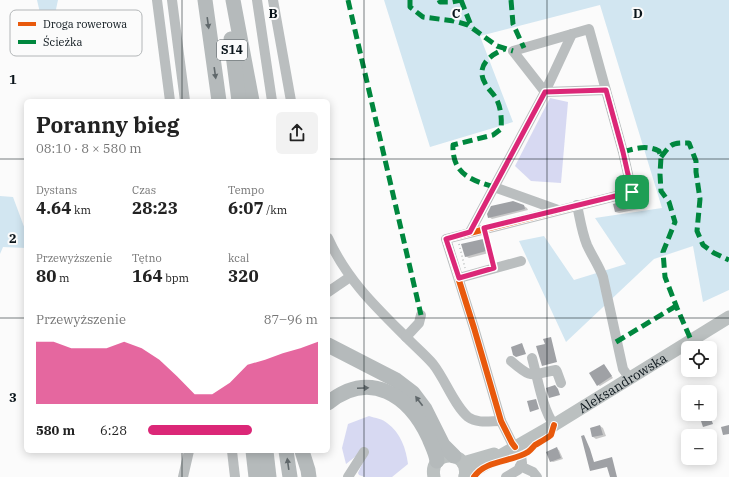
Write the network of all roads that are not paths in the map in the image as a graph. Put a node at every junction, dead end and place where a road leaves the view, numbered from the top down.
1 (157, 0) edge
2 (172, 0) edge
3 (205, 0) edge
4 (226, 0) edge
5 (233, 0) edge
6 (258, 0) edge
7 (273, 0) edge
8 (572, 34) junction
9 (606, 90) junction
10 (545, 92) junction
11 (170, 99) edge
12 (185, 99) edge
13 (218, 99) edge
14 (239, 99) edge
15 (252, 99) edge
16 (272, 99) edge
17 (291, 99) edge
18 (494, 187) junction
19 (577, 205) junction
20 (558, 210) junction
21 (470, 232) junction
22 (330, 242) edge
23 (521, 261) dead end
24 (463, 276) junction
25 (350, 277) junction
26 (330, 291) edge
27 (420, 315) dead end
28 (729, 317) edge
29 (406, 337) junction
30 (330, 346) edge
31 (532, 358) dead end
32 (511, 361) dead end
33 (537, 375) junction
34 (630, 379) junction
35 (561, 383) dead end
36 (330, 402) edge
37 (501, 421) junction
38 (554, 425) junction
39 (515, 447) junction
40 (364, 452) dead end
41 (188, 453) edge
42 (232, 453) edge
43 (253, 453) edge
44 (266, 453) edge
45 (286, 453) edge
46 (303, 453) edge
47 (310, 453) edge
48 (459, 460) junction
49 (437, 461) junction
50 (520, 466) junction
51 (308, 473) edge
52 (182, 477) edge
53 (235, 477) edge
54 (256, 477) edge
55 (269, 477) edge
56 (290, 477) edge
57 (348, 477) edge
58 (434, 477) edge
59 (465, 477) edge
60 (506, 477) edge
61 (537, 477) edge

1 - 11 street
2 - 12 street
3 -> 13 highway, S14
4 - 14 highway, S14
5 - 15 highway
6 - 16 street
7 - 17 street
8 - 9 street
8 - 10 street
8 - 10 street
9 - 10 street
9 - 19 street
10 - 18 street
18 - 20 street
18 - 21 street
19 - 20 street
19 - 34 street
20 - 21 street
21 - 24 street
22 - 25 street
23 - 24 street
24 - 37 street
25 - 26 street
25 - 29 street
27 - 29 street
28 - 34 main road, Aleksandrowska
29 - 37 street
48 -> 30 highway
31 - 33 street
32 - 33 street
33 - 35 street
33 - 38 street
34 - 38 main road, Aleksandrowska
36 -> 49 highway
37 - 39 street
38 - 39 main road, Aleksandrowska
39 - 48 main road, Aleksandrowska
39 - 50 street
39 - 59 main road, Aleksandrowska
40 - 57 street
41 - 52 street
42 - 53 street
43 - 54 highway
44 - 55 highway
56 -> 45 highway
46 - 51 highway
47 - 51 highway
48 - 49 main road, Aleksandrowska
48 - 59 main road
49 - 58 main road
50 - 60 street
50 - 61 street

